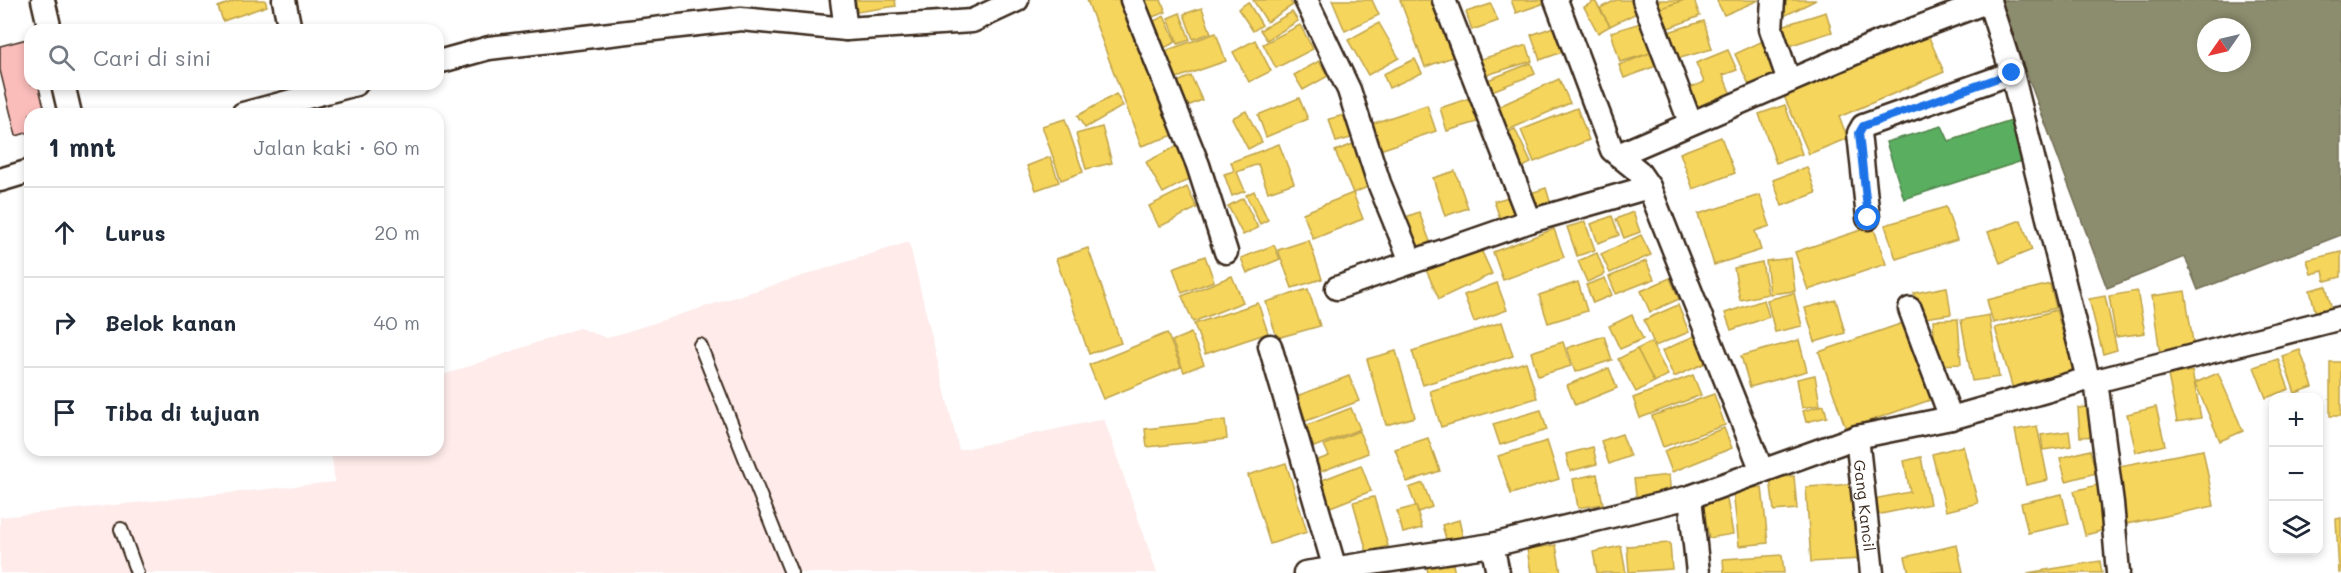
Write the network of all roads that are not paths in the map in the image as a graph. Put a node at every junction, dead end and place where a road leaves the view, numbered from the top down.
1 (43, 0) edge
2 (284, 0) edge
3 (842, 0) edge
4 (1017, 0) edge
5 (1132, 0) edge
6 (1306, 0) edge
7 (1444, 0) edge
8 (1556, 0) edge
9 (1644, 0) edge
10 (1773, 0) edge
11 (1988, 1) edge
12 (49, 24) edge
13 (289, 24) edge
14 (846, 29) junction
15 (444, 60) edge
16 (2012, 73) junction
17 (1789, 81) junction
18 (64, 90) edge
19 (302, 91) edge
20 (69, 108) edge
21 (258, 108) edge
22 (1690, 122) junction
23 (1618, 155) junction
24 (24, 173) edge
25 (0, 180) edge
26 (1649, 187) junction
27 (1868, 218) dead end
28 (1530, 221) junction
29 (1226, 252) dead end
30 (1411, 261) junction
31 (1337, 288) dead end
32 (1910, 309) dead end
33 (2341, 318) edge
34 (700, 345) dead end
35 (1270, 346) dead end
36 (2092, 380) junction
37 (1951, 418) junction
38 (1857, 437) junction
39 (1762, 471) junction
40 (1690, 497) junction
41 (121, 529) dead end
42 (1492, 545) junction
43 (1335, 568) junction
44 (137, 573) edge
45 (790, 573) edge
46 (1305, 573) edge
47 (1498, 573) edge
48 (1698, 573) edge
49 (1872, 573) edge
50 (2118, 573) edge

1 - 12 street
2 - 13 street
3 - 14 street
4 - 14 street
5 - 29 street
6 - 30 street
7 - 28 street
8 - 23 street
9 - 22 street
10 - 17 street
11 - 16 street
11 - 17 street
14 - 15 street
16 - 27 street
16 - 36 street
17 - 22 street
18 - 20 street
19 - 21 street
22 - 23 street
23 - 26 street
24 - 25 street
26 - 28 street
26 - 39 street
28 - 30 street
30 - 31 street
32 - 37 street
33 - 36 street
34 - 45 lane
35 - 43 street
36 - 37 street
36 - 50 street
37 - 38 street
38 - 39 street
38 - 49 street, Gang Kancil
39 - 40 street
40 - 42 street
40 - 48 street
41 - 44 lane
42 - 43 street
42 - 47 street
43 - 46 street

